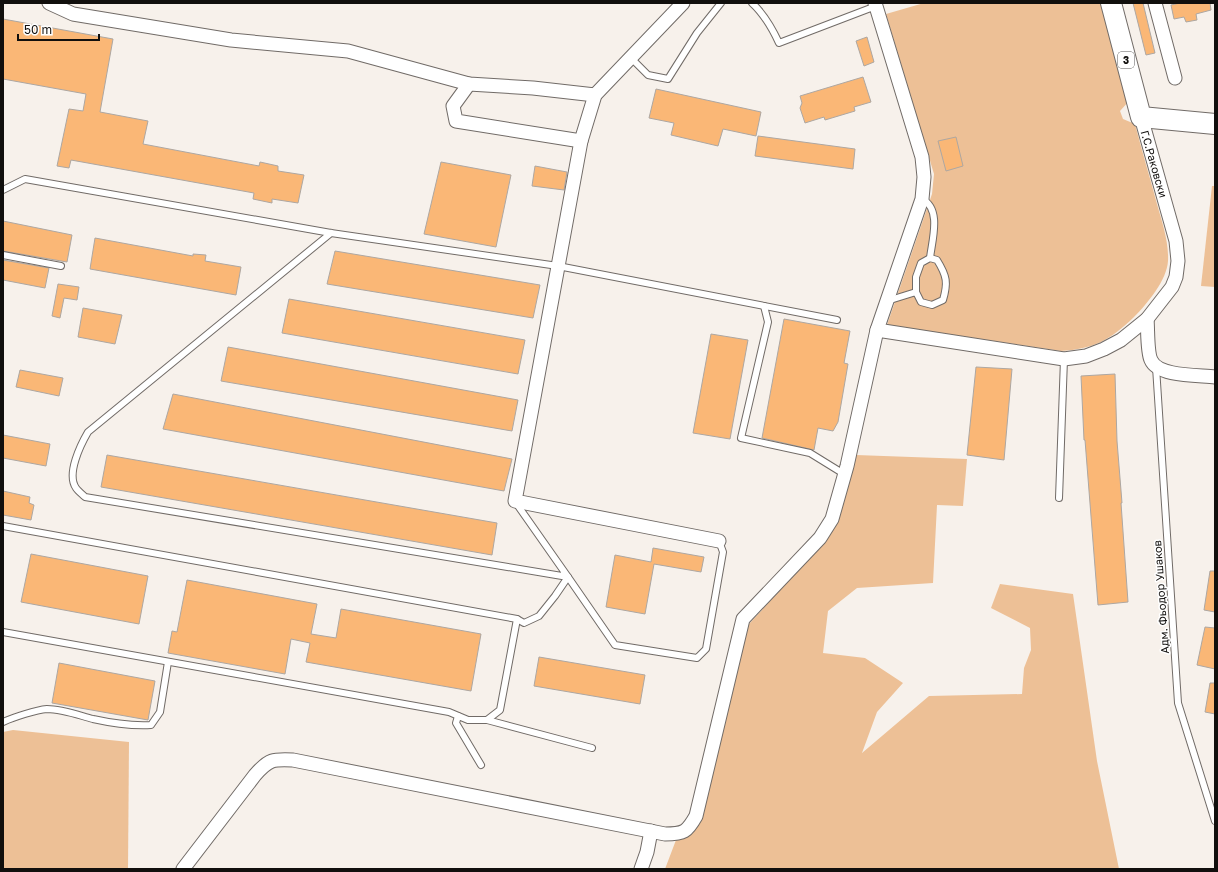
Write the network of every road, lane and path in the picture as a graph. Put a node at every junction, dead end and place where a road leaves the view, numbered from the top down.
1 (49, 3) edge
2 (683, 3) edge
3 (721, 3) edge
4 (752, 3) edge
5 (1111, 3) edge
6 (1155, 3) edge
7 (876, 4) edge
8 (630, 57) junction
9 (1175, 78) dead end
10 (469, 84) junction
11 (595, 95) junction
12 (1141, 117) junction
13 (1215, 124) edge
14 (581, 140) junction
15 (3, 190) edge
16 (922, 199) junction
17 (331, 233) junction
18 (3, 255) edge
19 (930, 258) junction
20 (61, 266) dead end
21 (558, 266) junction
22 (916, 292) junction
23 (887, 301) junction
24 (764, 306) junction
25 (1147, 319) junction
26 (837, 320) dead end
27 (877, 330) junction
28 (1064, 359) junction
29 (1156, 367) junction
30 (1215, 377) edge
31 (844, 474) junction
32 (1059, 498) dead end
33 (515, 501) junction
34 (3, 526) edge
35 (719, 541) joint
36 (568, 577) junction
37 (518, 619) junction
38 (3, 632) edge
39 (168, 662) junction
40 (458, 716) junction
41 (487, 720) junction
42 (3, 722) edge
43 (592, 748) dead end
44 (481, 765) dead end
45 (1215, 821) edge
46 (651, 830) junction
47 (183, 869) edge
48 (641, 869) edge

1 - 10 street
2 - 8 street
3 - 8 lane
4 - 7 lane
5 - 12 main road, Г.С.Раковски / 3
6 - 9 street
7 - 16 street
8 - 11 street
10 - 11 street
10 - 14 street
11 - 14 street
12 - 13 main road
12 - 25 street, Г.С.Раковски
14 - 21 street
15 - 17 lane
16 - 19 lane
16 - 23 street
17 - 21 lane
17 - 36 lane
18 - 20 lane
19 - 22 lane
19 - 22 lane
21 - 24 lane
21 - 33 street
22 - 23 lane
23 - 27 street
24 - 26 lane
24 - 31 lane
25 - 28 street, Г.С.Раковски
25 - 29 street
27 - 28 street, Г.С.Раковски
27 - 31 street
28 - 32 lane
29 - 30 street
29 - 45 lane, Адм. Фьодор Ушаков
31 - 46 street
33 - 35 street
33 - 36 lane
34 - 37 lane
35 - 36 lane
36 - 37 lane
37 - 41 lane
38 - 39 lane
39 - 40 lane
39 - 42 lane
40 - 41 lane
40 - 44 lane
41 - 43 lane
46 - 47 street
46 - 48 street

